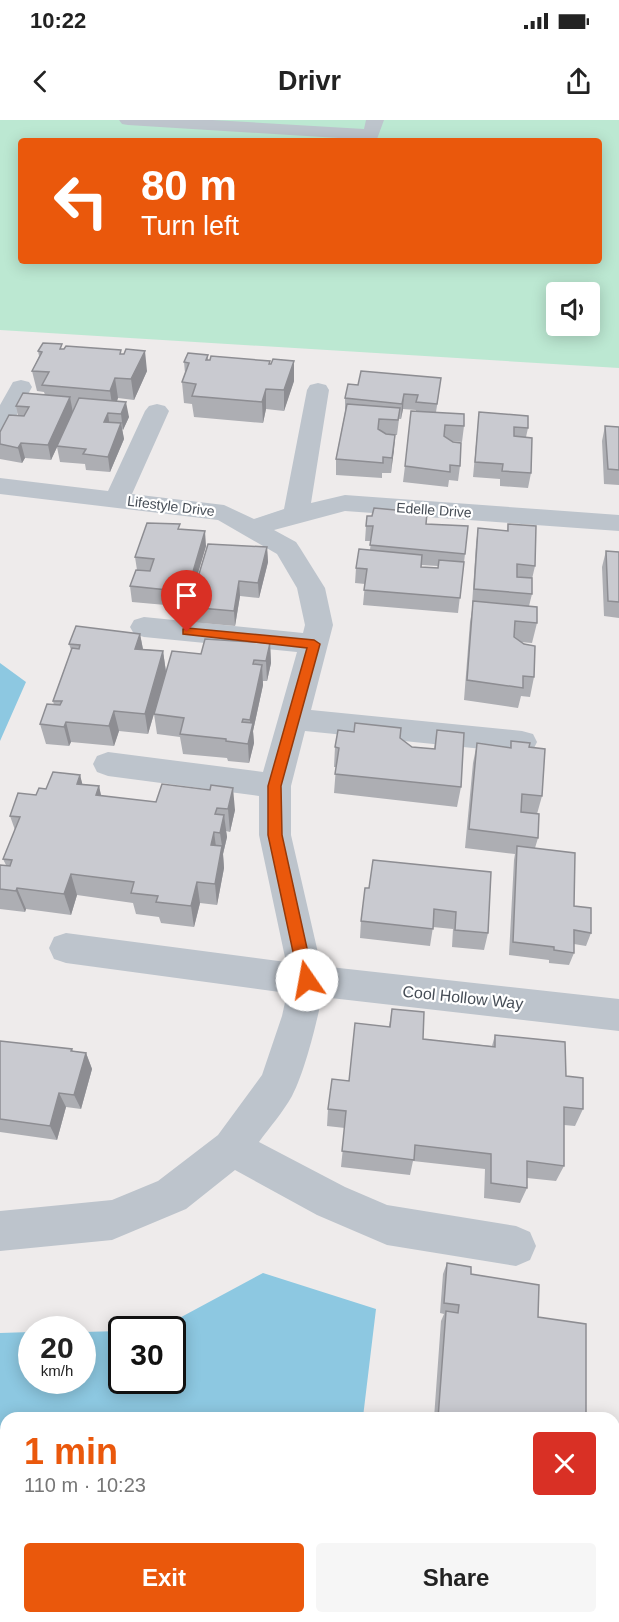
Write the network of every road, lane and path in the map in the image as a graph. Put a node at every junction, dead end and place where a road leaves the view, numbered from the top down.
1 (128, 120) edge
2 (375, 120) edge
3 (21, 387) dead end
4 (318, 390) dead end
5 (157, 411) dead end
6 (0, 426) edge
7 (0, 486) edge
8 (117, 499) junction
9 (296, 514) junction
10 (619, 523) edge
11 (252, 528) junction
12 (144, 627) dead end
13 (314, 644) junction
14 (293, 719) junction
15 (522, 742) edge
16 (108, 764) dead end
17 (275, 786) junction
18 (66, 948) dead end
19 (307, 980) junction
20 (619, 1015) edge
21 (232, 1148) junction
22 (0, 1231) edge
23 (516, 1246) dead end

1 - 2 street
3 - 6 street
4 - 9 street
5 - 8 street
7 - 8 street, Lifestyle Drive
8 - 11 street, Lifestyle Drive
9 - 10 street, Edelle Drive
9 - 11 street, Edelle Drive
11 - 13 street, Lifestyle Drive
12 - 13 street
13 - 14 street, Lifestyle Drive
14 - 15 street
14 - 17 street, Lifestyle Drive
16 - 17 street
17 - 19 street, Lifestyle Drive
18 - 19 street, Cool Hollow Way
19 - 20 street, Cool Hollow Way
19 - 21 street
21 - 22 street
21 - 23 street

